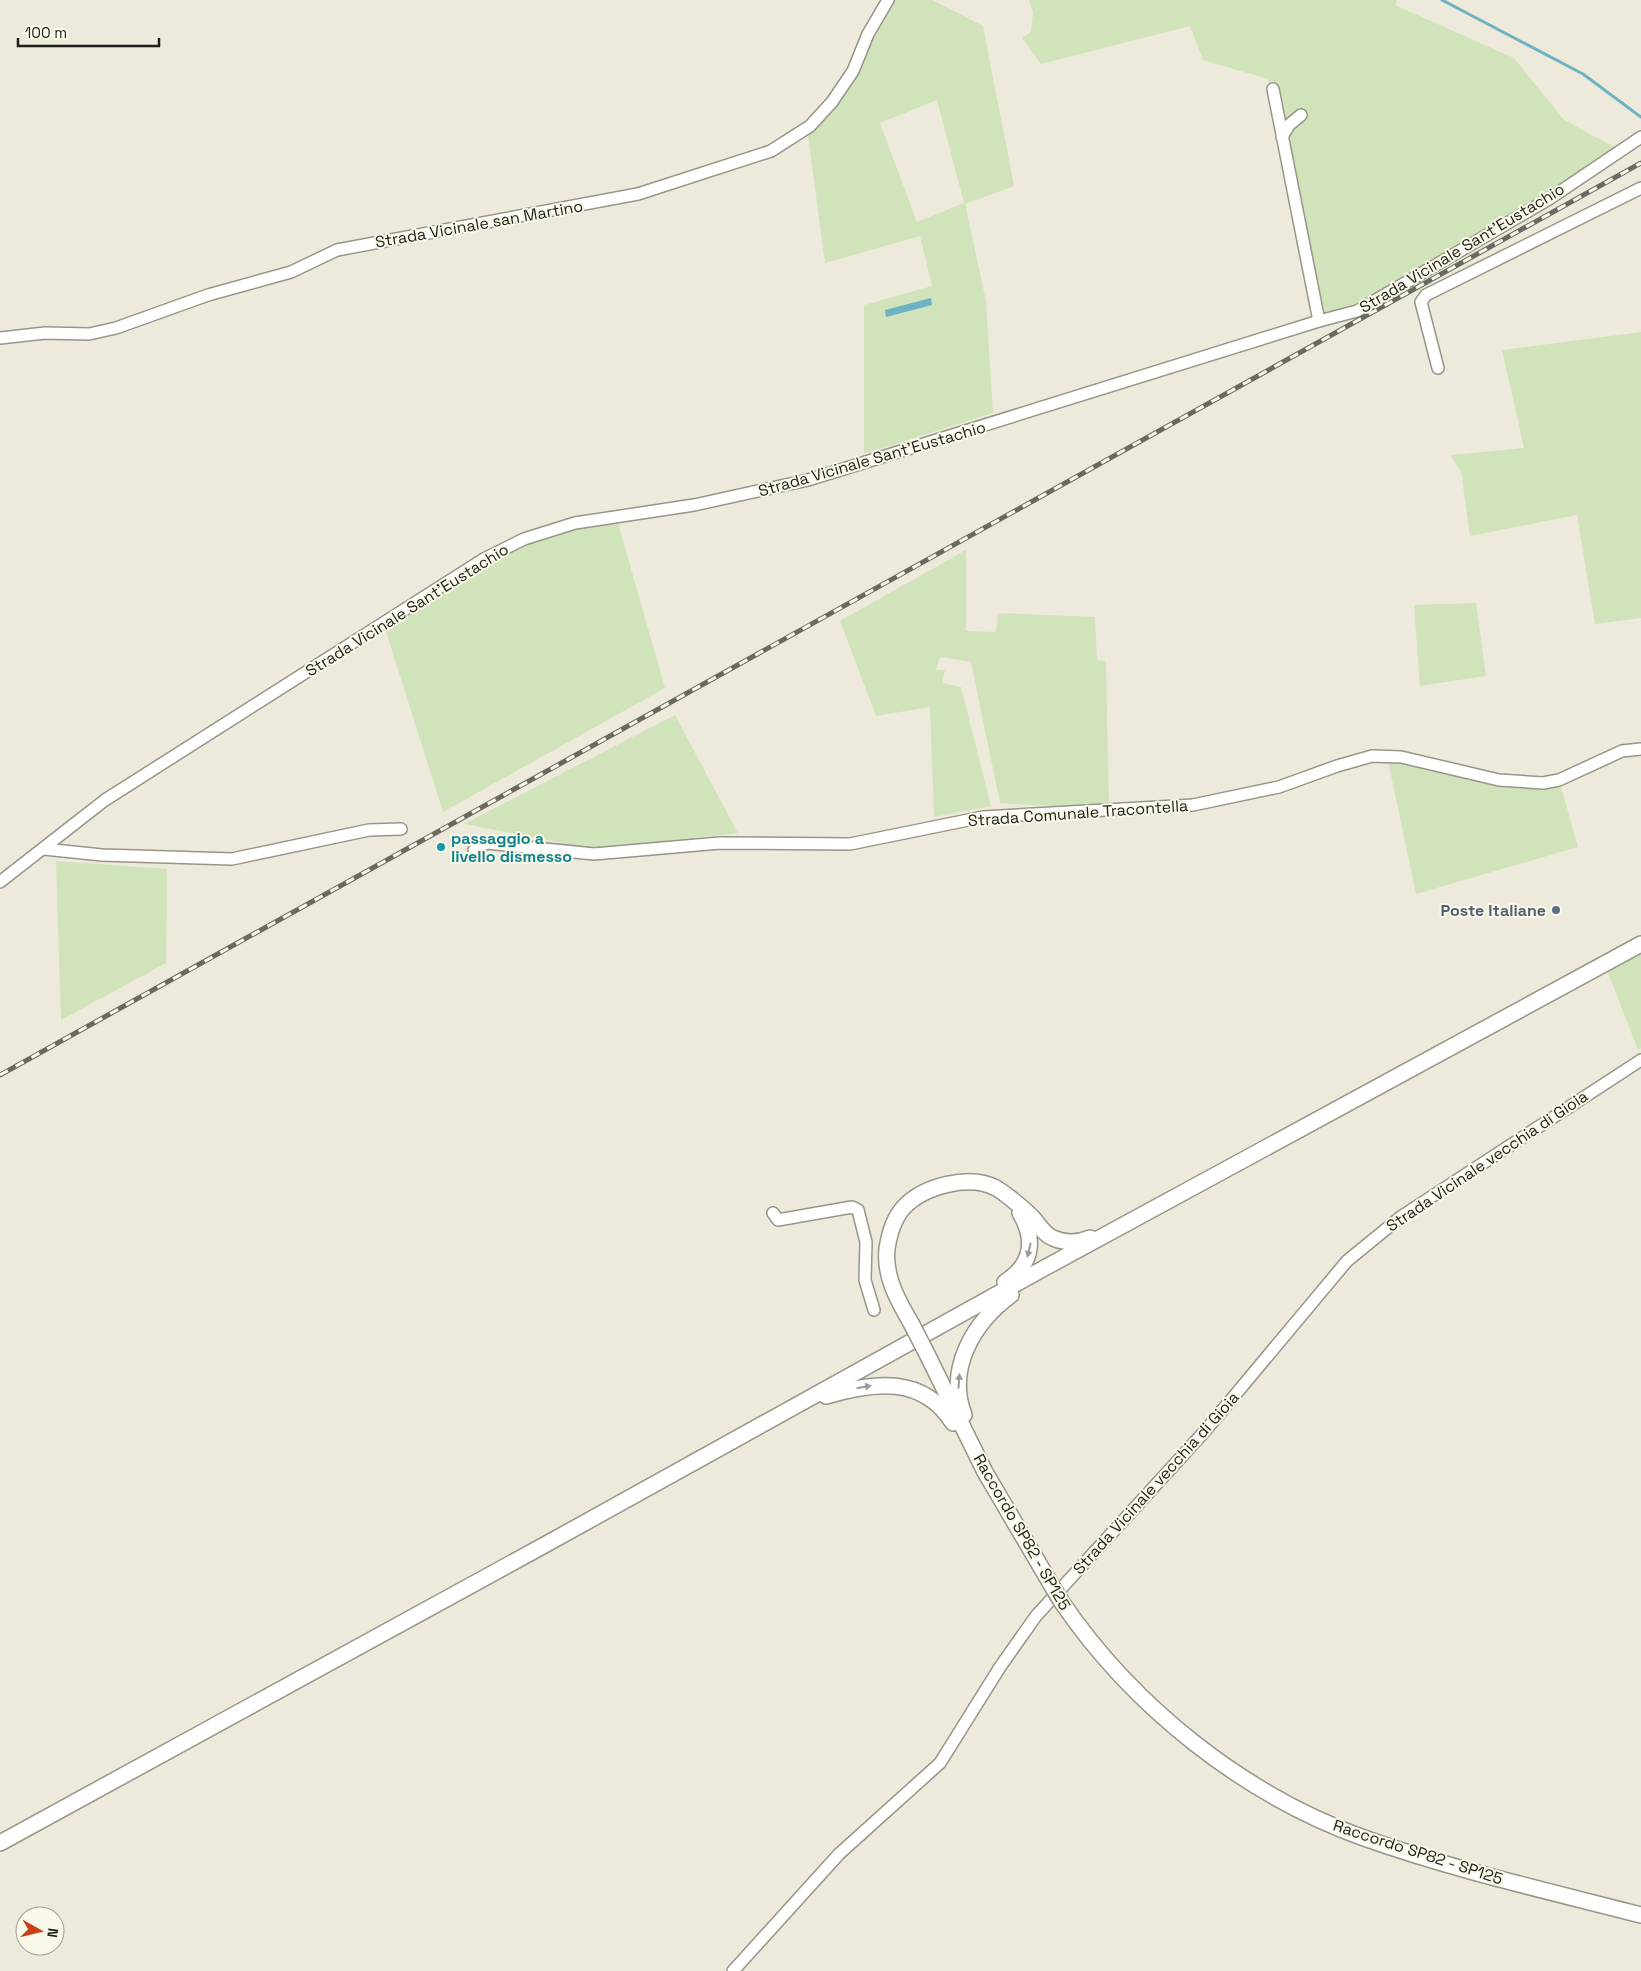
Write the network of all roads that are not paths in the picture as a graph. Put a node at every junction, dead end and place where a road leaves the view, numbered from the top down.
1 (888, 0) edge
2 (1273, 89) dead end
3 (1302, 115) dead end
4 (1282, 137) junction
5 (1641, 137) edge
6 (1641, 188) edge
7 (1319, 320) junction
8 (0, 338) edge
9 (1438, 368) dead end
10 (1641, 749) edge
11 (400, 829) dead end
12 (44, 849) junction
13 (474, 850) dead end
14 (0, 882) edge
15 (1641, 935) edge
16 (1641, 944) edge
17 (1581, 977) junction
18 (1641, 1060) edge
19 (1016, 1205) junction
20 (773, 1212) dead end
21 (1136, 1220) junction
22 (1048, 1266) junction
23 (874, 1310) dead end
24 (946, 1323) junction
25 (800, 1403) junction
26 (980, 1461) junction
27 (0, 1842) edge
28 (1641, 1915) edge
29 (733, 1971) edge

1 - 8 street, Strada Vicinale san Martino
2 - 4 street
3 - 4 street
4 - 7 street
5 - 7 street, Strada Vicinale Sant'Eustachio
6 - 9 street
7 - 12 street, Strada Vicinale Sant'Eustachio
10 - 13 street, Strada Comunale Tracontella
11 - 12 street
12 - 14 street, Strada Vicinale Sant'Eustachio
15 - 17 main road
16 - 17 main road
17 - 21 main road
18 - 29 street, Strada Vicinale vecchia di Gioia
19 - 21 main road, Raccordo SP82 - SP125
19 -> 24 main road
19 - 26 main road, Raccordo SP82 - SP125, bridge
20 - 23 street
21 - 22 main road
22 - 24 main road
26 -> 22 main road
24 - 25 main road
25 -> 26 main road
25 - 27 main road
26 - 28 main road, Raccordo SP82 - SP125, bridge

